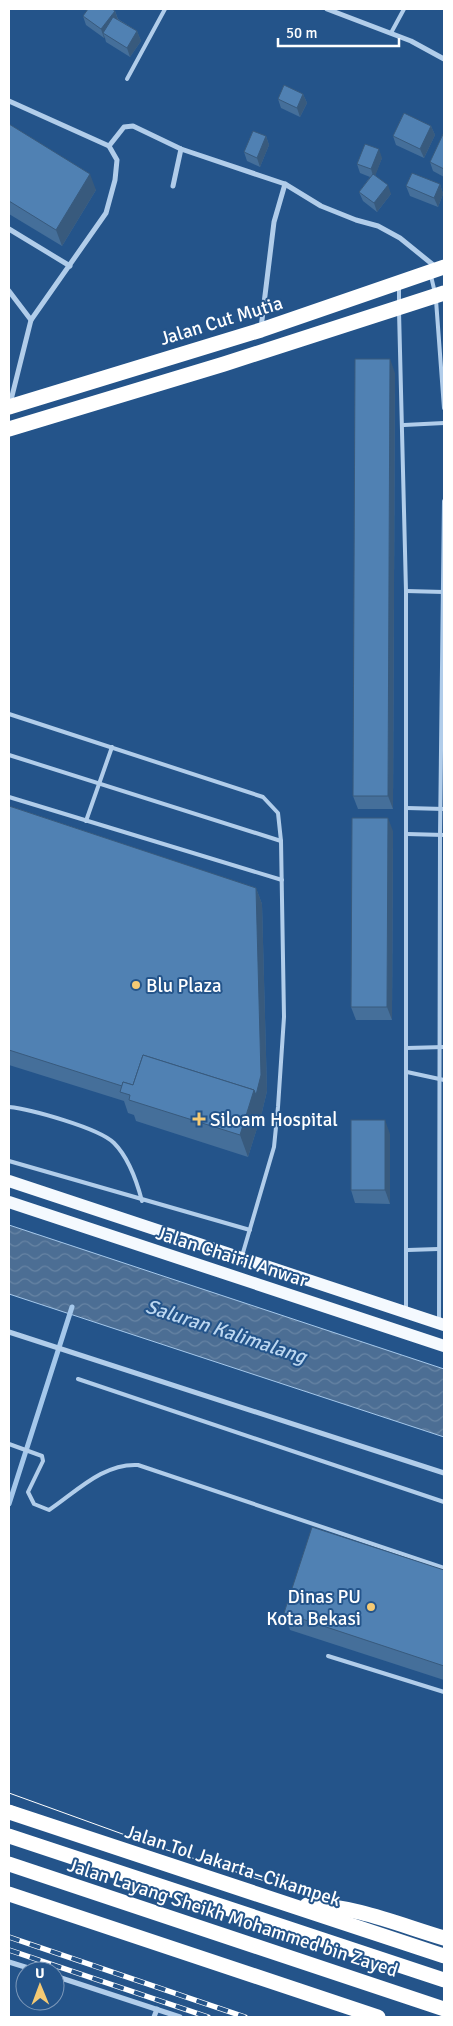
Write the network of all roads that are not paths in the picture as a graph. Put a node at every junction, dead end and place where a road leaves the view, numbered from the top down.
1 (165, 9) edge
2 (327, 9) edge
3 (404, 9) edge
4 (391, 33) junction
5 (444, 59) edge
6 (127, 79) dead end
7 (9, 101) edge
8 (109, 146) junction
9 (181, 149) junction
10 (285, 184) junction
11 (173, 186) dead end
12 (9, 229) edge
13 (70, 266) junction
14 (438, 269) edge
15 (399, 284) junction
16 (9, 291) edge
17 (440, 294) edge
18 (399, 307) junction
19 (32, 320) junction
20 (442, 327) edge
21 (261, 330) junction
22 (9, 407) edge
23 (444, 408) edge
24 (444, 424) edge
25 (404, 426) junction
26 (9, 429) edge
27 (444, 501) edge
28 (406, 591) junction
29 (444, 591) edge
30 (443, 636) edge
31 (9, 714) edge
32 (112, 747) junction
33 (9, 756) edge
34 (442, 774) edge
35 (100, 784) junction
36 (9, 798) edge
37 (407, 808) junction
38 (442, 809) edge
39 (86, 821) junction
40 (407, 834) junction
41 (442, 835) edge
42 (281, 841) junction
43 (282, 880) junction
44 (442, 939) edge
45 (442, 1047) edge
46 (407, 1048) junction
47 (407, 1072) junction
48 (442, 1079) edge
49 (9, 1108) edge
50 (9, 1161) edge
51 (9, 1181) edge
52 (142, 1201) junction
53 (9, 1202) edge
54 (250, 1230) junction
55 (438, 1249) junction
56 (408, 1250) junction
57 (241, 1258) junction
58 (235, 1276) junction
59 (406, 1312) junction
60 (441, 1324) edge
61 (9, 1332) edge
62 (444, 1346) edge
63 (78, 1379) dead end
64 (9, 1444) edge
65 (444, 1473) edge
66 (444, 1502) edge
67 (444, 1568) edge
68 (328, 1656) dead end
69 (444, 1692) edge
70 (9, 1812) edge
71 (9, 1836) edge
72 (9, 1864) edge
73 (9, 1894) edge
74 (288, 1905) junction
75 (444, 1938) edge
76 (444, 1956) edge
77 (65, 1979) edge
78 (444, 1980) edge
79 (157, 2009) junction
80 (444, 2009) edge
81 (154, 2017) edge
82 (180, 2017) edge
83 (378, 2017) edge

1 - 6 lane
2 - 4 street
3 - 4 lane
4 - 5 street
7 - 8 street
8 - 9 street
8 - 13 street
9 - 10 street
9 - 11 street
10 - 14 street
10 - 21 street
12 - 13 street
13 - 19 street
14 - 15 highway, Jalan Cut Mutia
14 - 17 lane
15 - 18 lane
15 - 21 highway, Jalan Cut Mutia
16 - 19 street
17 - 18 highway
17 - 20 lane
18 - 25 lane
18 - 26 highway
19 - 22 street
20 - 23 lane
21 - 22 highway, Jalan Cut Mutia
24 - 25 lane
25 - 28 lane
27 - 29 lane
28 - 29 lane
28 - 37 lane
29 - 30 lane
30 - 34 lane
31 - 32 lane
32 - 35 lane
32 - 42 lane
33 - 35 lane
34 - 38 lane
35 - 39 lane
35 - 42 lane
36 - 39 lane
37 - 38 lane
37 - 40 lane
38 - 41 lane
39 - 43 lane
40 - 41 lane
40 - 46 lane
41 - 44 lane
42 - 43 lane
43 - 54 lane
44 - 45 lane
45 - 46 lane
45 - 48 lane
46 - 47 lane
47 - 48 lane
47 - 56 lane
48 - 55 lane
49 - 52 lane
50 - 52 lane
51 - 57 main road, Jalan Chairil Anwar
52 - 54 lane
53 - 58 main road, Jalan Chairil Anwar
54 - 57 lane
55 - 56 lane
55 - 60 lane
56 - 59 lane
57 - 58 main road
57 - 59 main road, Jalan Chairil Anwar
58 - 62 main road, Jalan Chairil Anwar
59 - 60 main road, Jalan Chairil Anwar
61 - 65 street
63 - 66 lane
64 - 67 lane
68 - 69 lane
70 - 74 highway, Jalan Tol Jakarta–Cikampek
71 - 78 highway, Jalan Layang Sheikh Mohammed bin Zayed
72 - 80 highway, Jalan Layang Sheikh Mohammed bin Zayed
73 - 83 highway
74 - 75 highway
74 - 76 highway, Jalan Tol Jakarta–Cikampek
77 - 79 street
79 - 81 street
79 - 82 street

